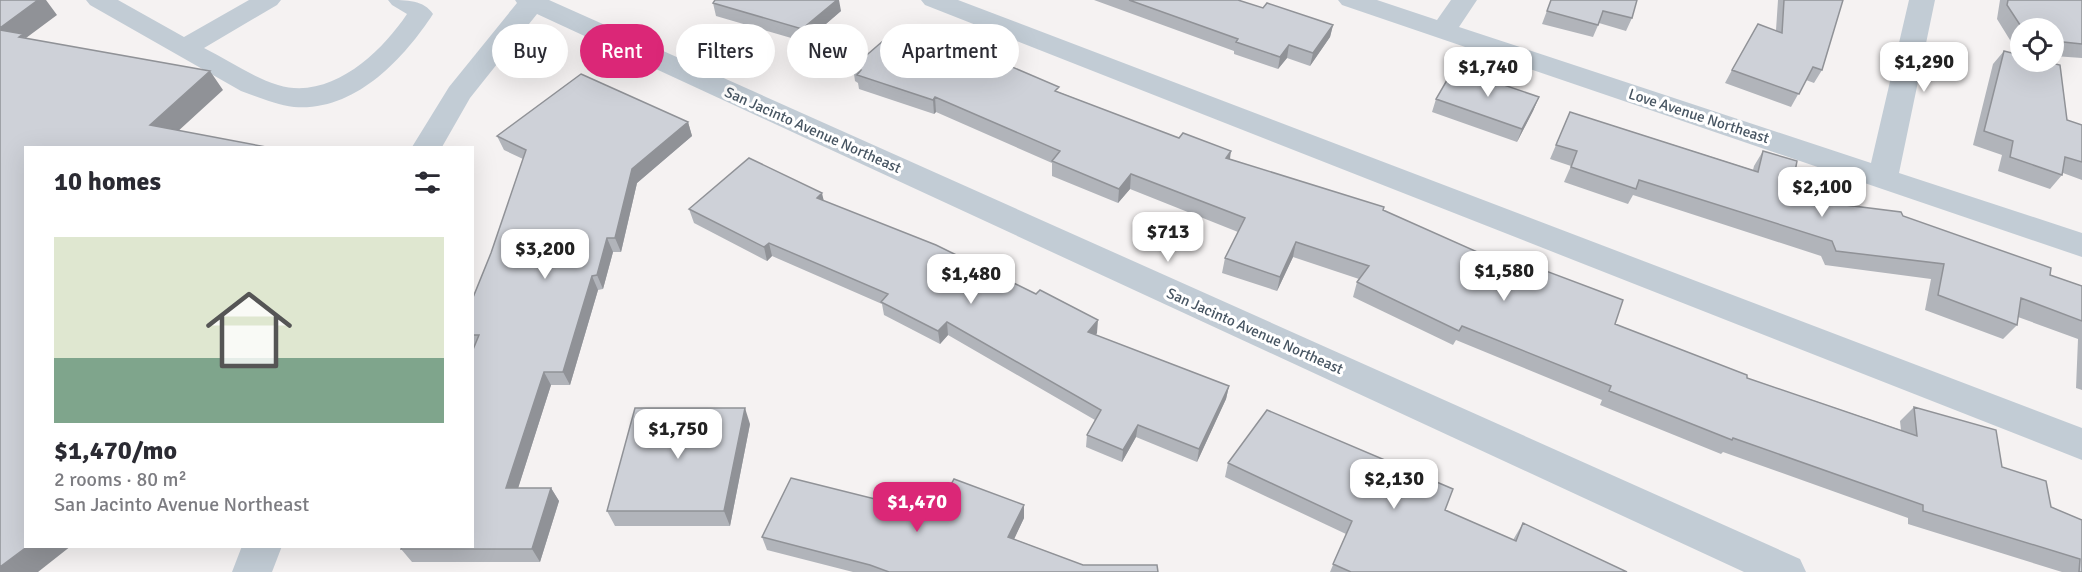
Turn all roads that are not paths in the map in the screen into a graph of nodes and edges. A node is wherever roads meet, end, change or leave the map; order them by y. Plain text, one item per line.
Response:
1 (99, 0) edge
2 (268, 0) edge
3 (401, 0) edge
4 (934, 0) edge
5 (1351, 0) edge
6 (1464, 0) edge
7 (1922, 0) edge
8 (531, 1) edge
9 (1443, 31) junction
10 (184, 48) junction
11 (428, 146) edge
12 (1882, 177) junction
13 (2082, 245) edge
14 (2082, 444) edge
15 (261, 548) edge
16 (252, 572) edge
17 (1786, 572) edge

1 - 10 street
2 - 10 street
3 - 10 street
4 - 14 street
5 - 9 street, Love Avenue Northeast
6 - 9 street
7 - 12 street
8 - 11 street
8 - 17 street, San Jacinto Avenue Northeast
9 - 12 street, Love Avenue Northeast
12 - 13 street, Love Avenue Northeast
15 - 16 street

